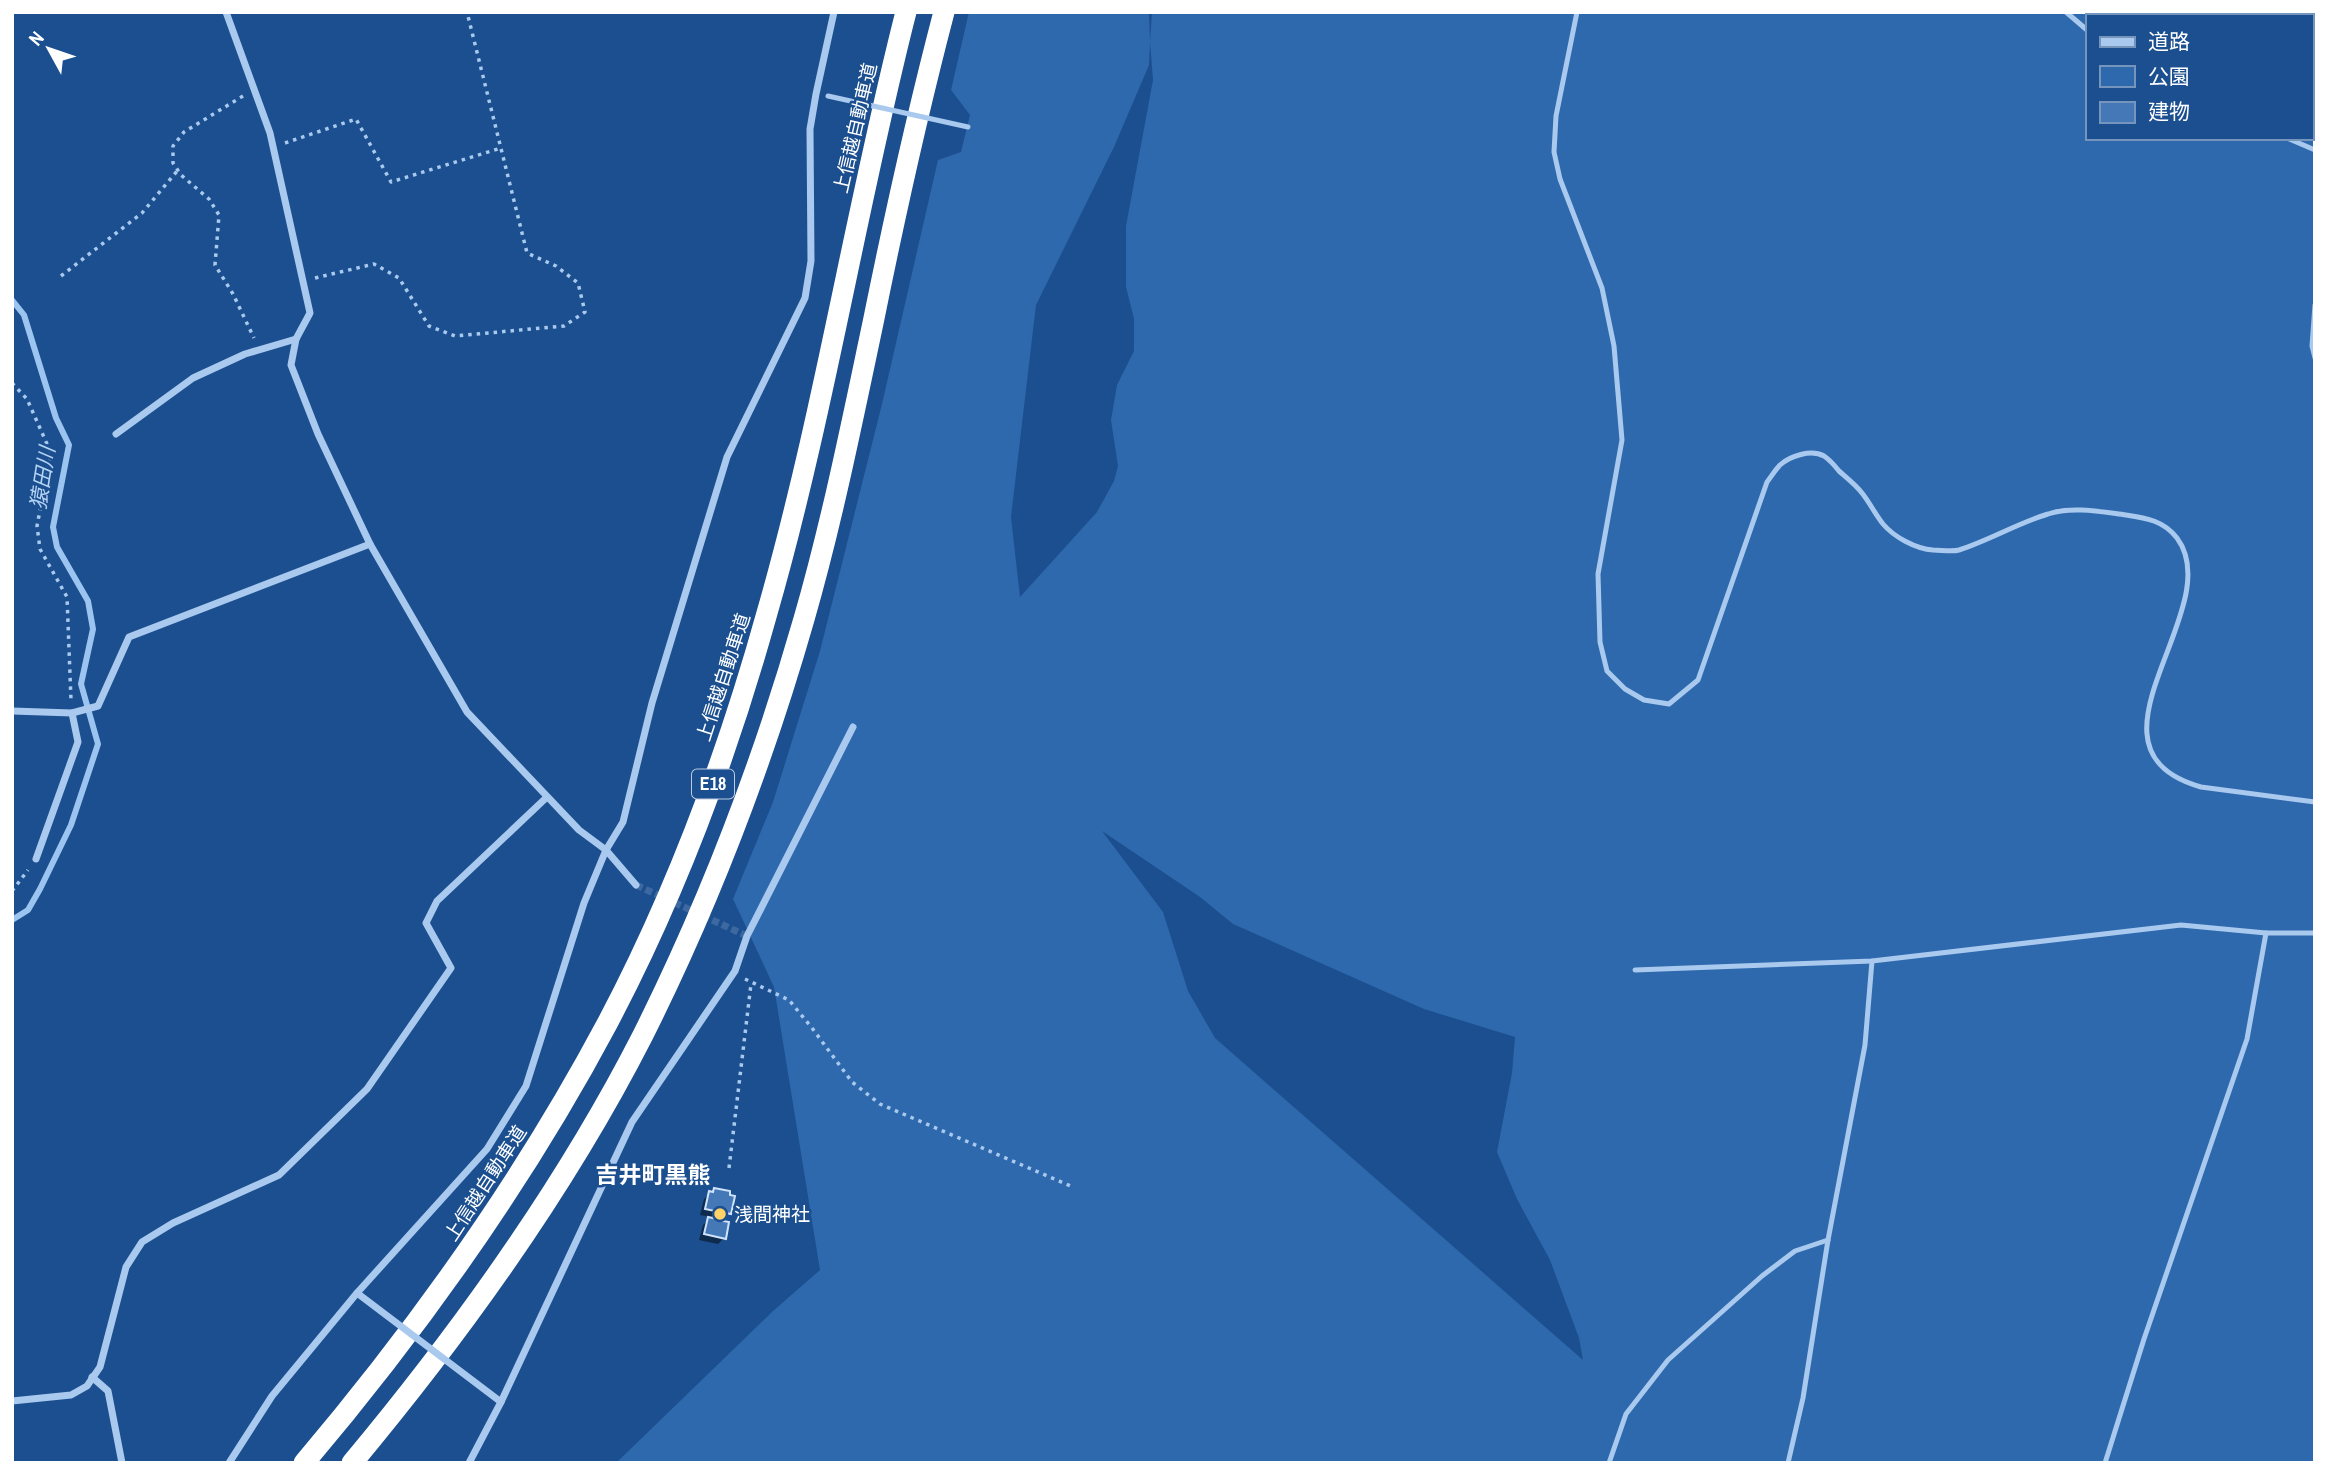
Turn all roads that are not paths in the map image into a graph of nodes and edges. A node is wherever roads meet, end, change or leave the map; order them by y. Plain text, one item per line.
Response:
1 (226, 12) edge
2 (834, 12) edge
3 (906, 12) edge
4 (944, 12) edge
5 (1577, 12) edge
6 (2066, 12) edge
7 (2086, 29) edge
8 (816, 94) junction
9 (968, 127) dead end
10 (2292, 140) edge
11 (2315, 150) edge
12 (2315, 305) edge
13 (296, 339) junction
14 (2315, 358) edge
15 (116, 434) dead end
16 (370, 544) junction
17 (12, 711) edge
18 (72, 713) junction
19 (853, 727) dead end
20 (547, 796) junction
21 (2315, 802) edge
22 (606, 850) junction
23 (36, 859) road end
24 (636, 885) tunnel mouth
25 (2266, 933) junction
26 (2315, 933) edge
27 (1872, 961) junction
28 (1635, 970) dead end
29 (1828, 1240) junction
30 (357, 1293) junction
31 (92, 1377) junction
32 (12, 1401) edge
33 (501, 1402) junction
34 (122, 1463) edge
35 (229, 1463) edge
36 (304, 1463) edge
37 (352, 1463) edge
38 (469, 1463) edge
39 (1609, 1463) edge
40 (1788, 1463) edge
41 (2105, 1463) edge

1 - 13 street
2 - 8 street
3 - 36 highway, 上信越自動車道 / E18
4 - 37 highway, E18
5 - 21 lane
6 - 7 lane
8 - 9 lane, bridge
8 - 22 street
10 - 11 lane
12 - 14 lane
13 - 15 street
13 - 16 street
16 - 18 street
16 - 20 street
17 - 18 street
18 - 23 street
19 - 33 street
20 - 22 street
20 - 31 street
22 - 24 street
22 - 30 street
25 - 26 lane
25 - 27 lane
25 - 41 lane
27 - 28 lane
27 - 29 lane
29 - 39 lane
29 - 40 lane
30 - 33 street, bridge
30 - 35 street
31 - 32 street
31 - 34 street
33 - 38 street

